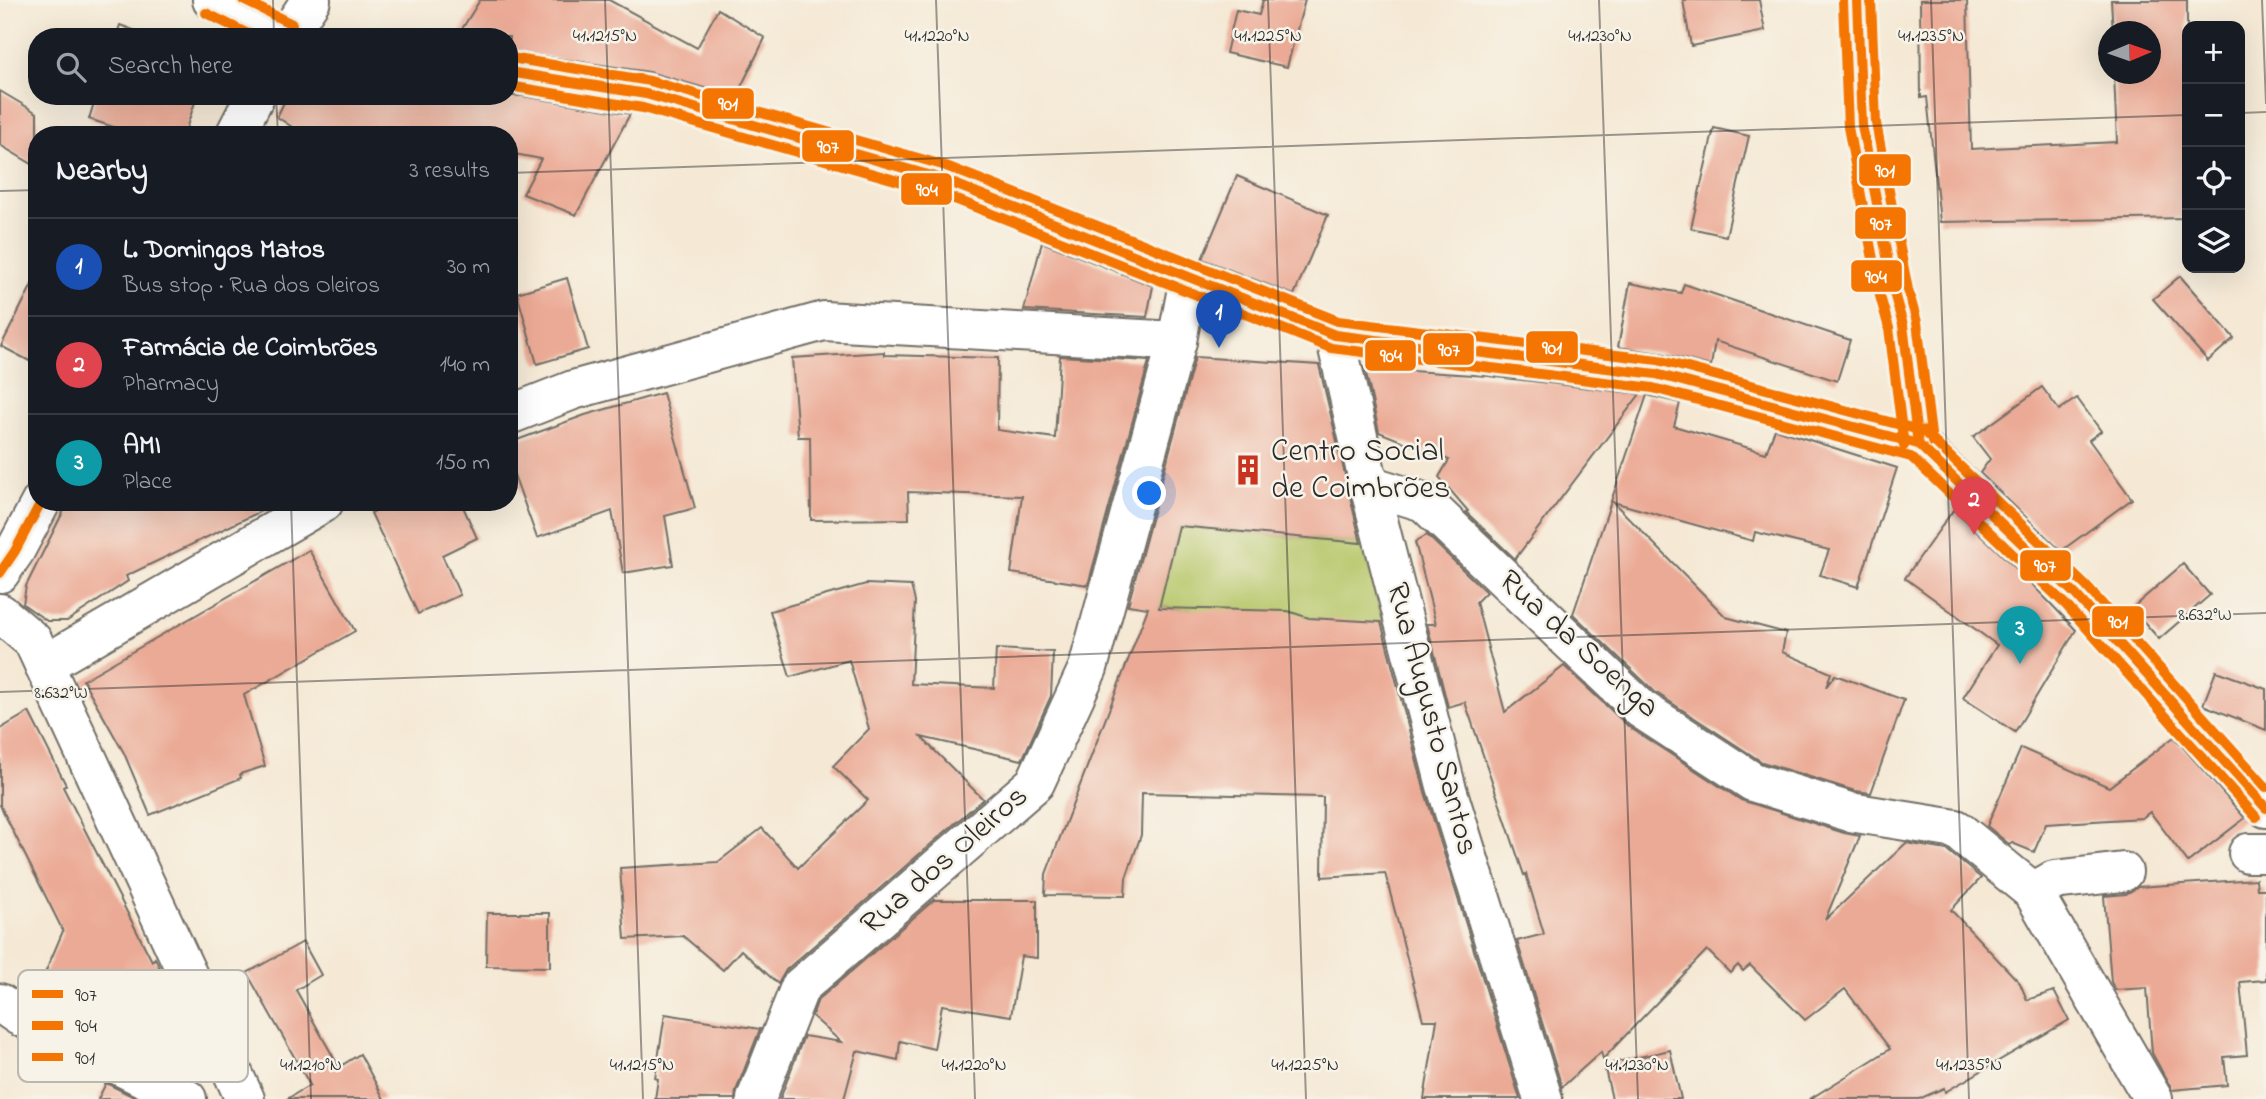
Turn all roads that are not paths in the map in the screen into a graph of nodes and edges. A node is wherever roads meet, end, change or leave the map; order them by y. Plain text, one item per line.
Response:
1 (212, 0) edge
2 (311, 0) edge
3 (1857, 0) edge
4 (268, 28) edge
5 (292, 28) edge
6 (518, 73) edge
7 (250, 105) edge
8 (240, 126) edge
9 (1189, 278) junction
10 (1335, 335) junction
11 (1177, 341) junction
12 (518, 411) edge
13 (1919, 444) junction
14 (1370, 485) junction
15 (36, 511) edge
16 (309, 511) edge
17 (0, 573) edge
18 (0, 613) edge
19 (44, 665) junction
20 (2266, 808) edge
21 (2123, 872) dead end
22 (2033, 892) junction
23 (185, 970) edge
24 (151, 1082) edge
25 (237, 1082) edge
26 (187, 1099) edge
27 (245, 1099) edge
28 (756, 1099) edge
29 (1543, 1099) edge
30 (2153, 1099) edge

1 - 4 street
2 - 5 street
3 - 13 street
6 - 9 street
7 - 8 street
9 - 10 street
9 - 11 street, Rua dos Oleiros
10 - 13 street
10 - 14 street, Rua Augusto Santos
11 - 12 street
11 - 28 street, Rua dos Oleiros
13 - 20 street
14 - 22 street, Rua da Soenga
14 - 29 street, Rua Augusto Santos
15 - 17 street
16 - 19 street
18 - 19 street
19 - 23 street
21 - 22 street
22 - 30 street, Rua da Soenga
24 - 26 street
25 - 27 street

